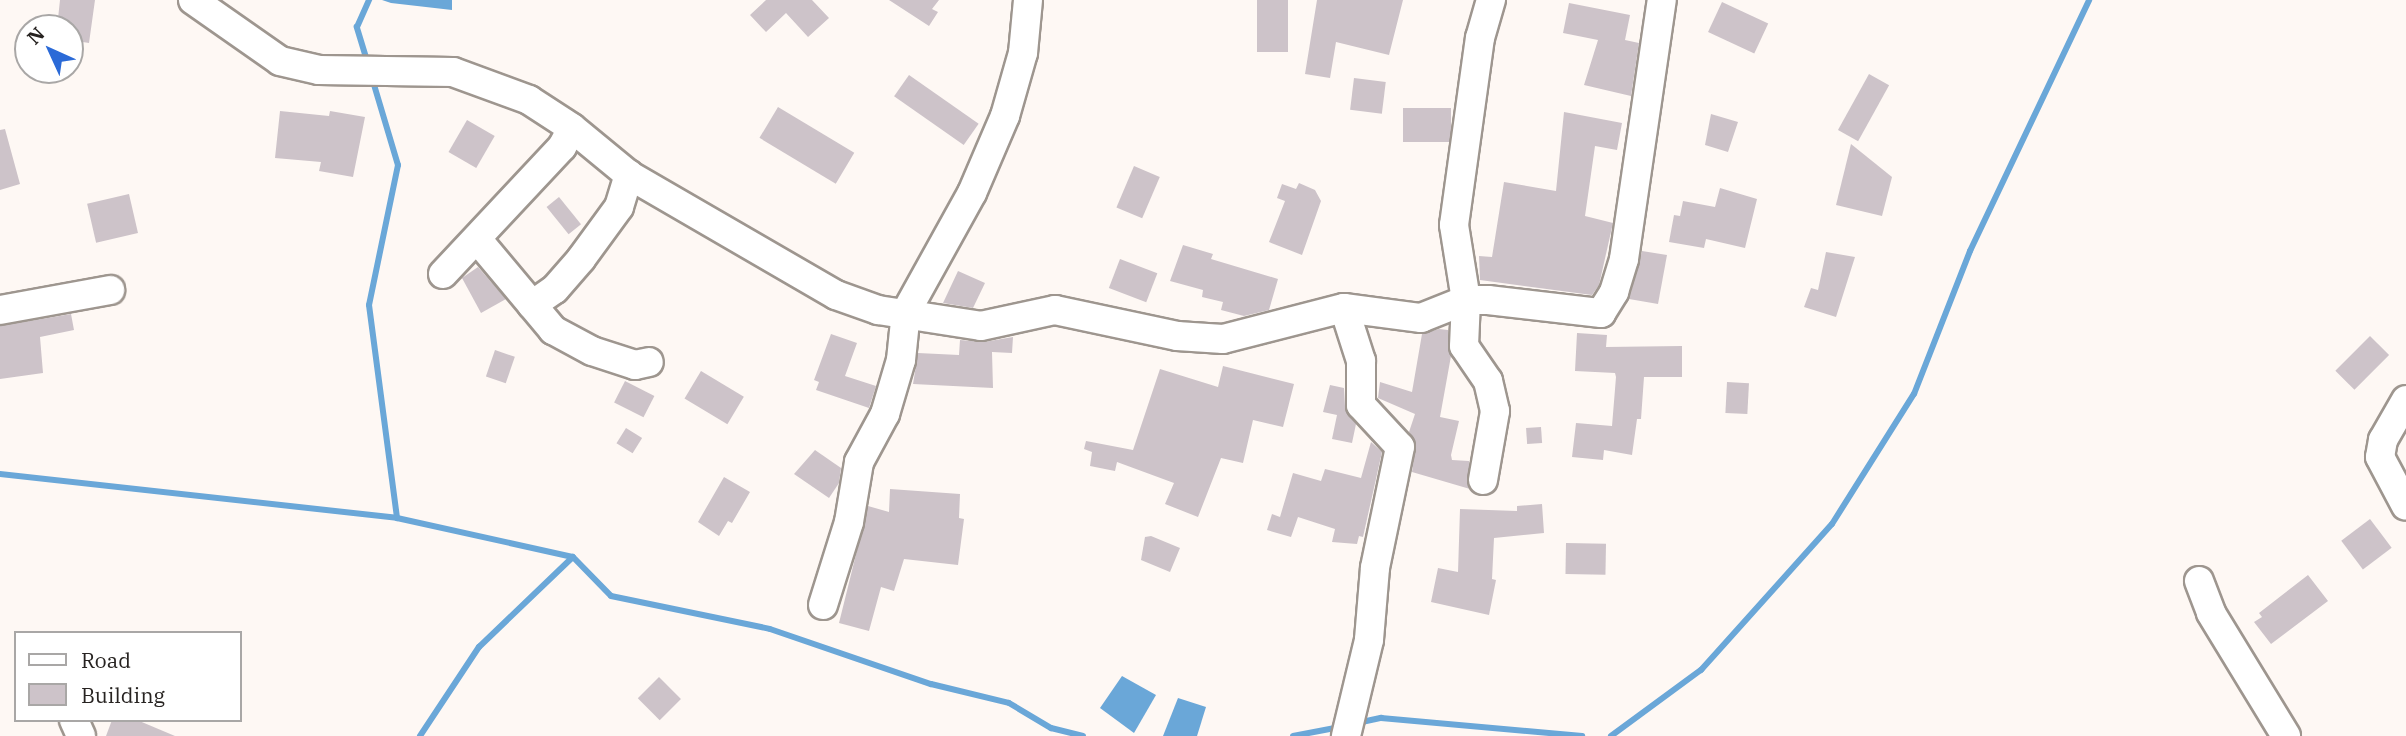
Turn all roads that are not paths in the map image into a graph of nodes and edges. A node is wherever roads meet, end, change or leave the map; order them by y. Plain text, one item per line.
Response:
1 (193, 0) edge
2 (1028, 0) edge
3 (1491, 0) edge
4 (1662, 0) edge
5 (572, 128) junction
6 (629, 175) junction
7 (477, 239) junction
8 (443, 274) dead end
9 (110, 290) dead end
10 (1466, 300) junction
11 (532, 305) junction
12 (1345, 308) junction
13 (0, 310) edge
14 (906, 312) junction
15 (649, 362) dead end
16 (2406, 400) edge
17 (1483, 480) dead end
18 (2406, 506) edge
19 (2199, 581) dead end
20 (823, 605) dead end
21 (1349, 728) edge
22 (2286, 736) edge

1 - 5 street
2 - 14 street
3 - 10 street
4 - 10 street
5 - 6 street
5 - 7 street
6 - 11 street
6 - 14 street
7 - 8 street
7 - 11 street
9 - 13 street
10 - 12 street
10 - 17 street
11 - 15 street
12 - 14 street
12 - 21 street
14 - 20 street
16 - 18 street
19 - 22 street

